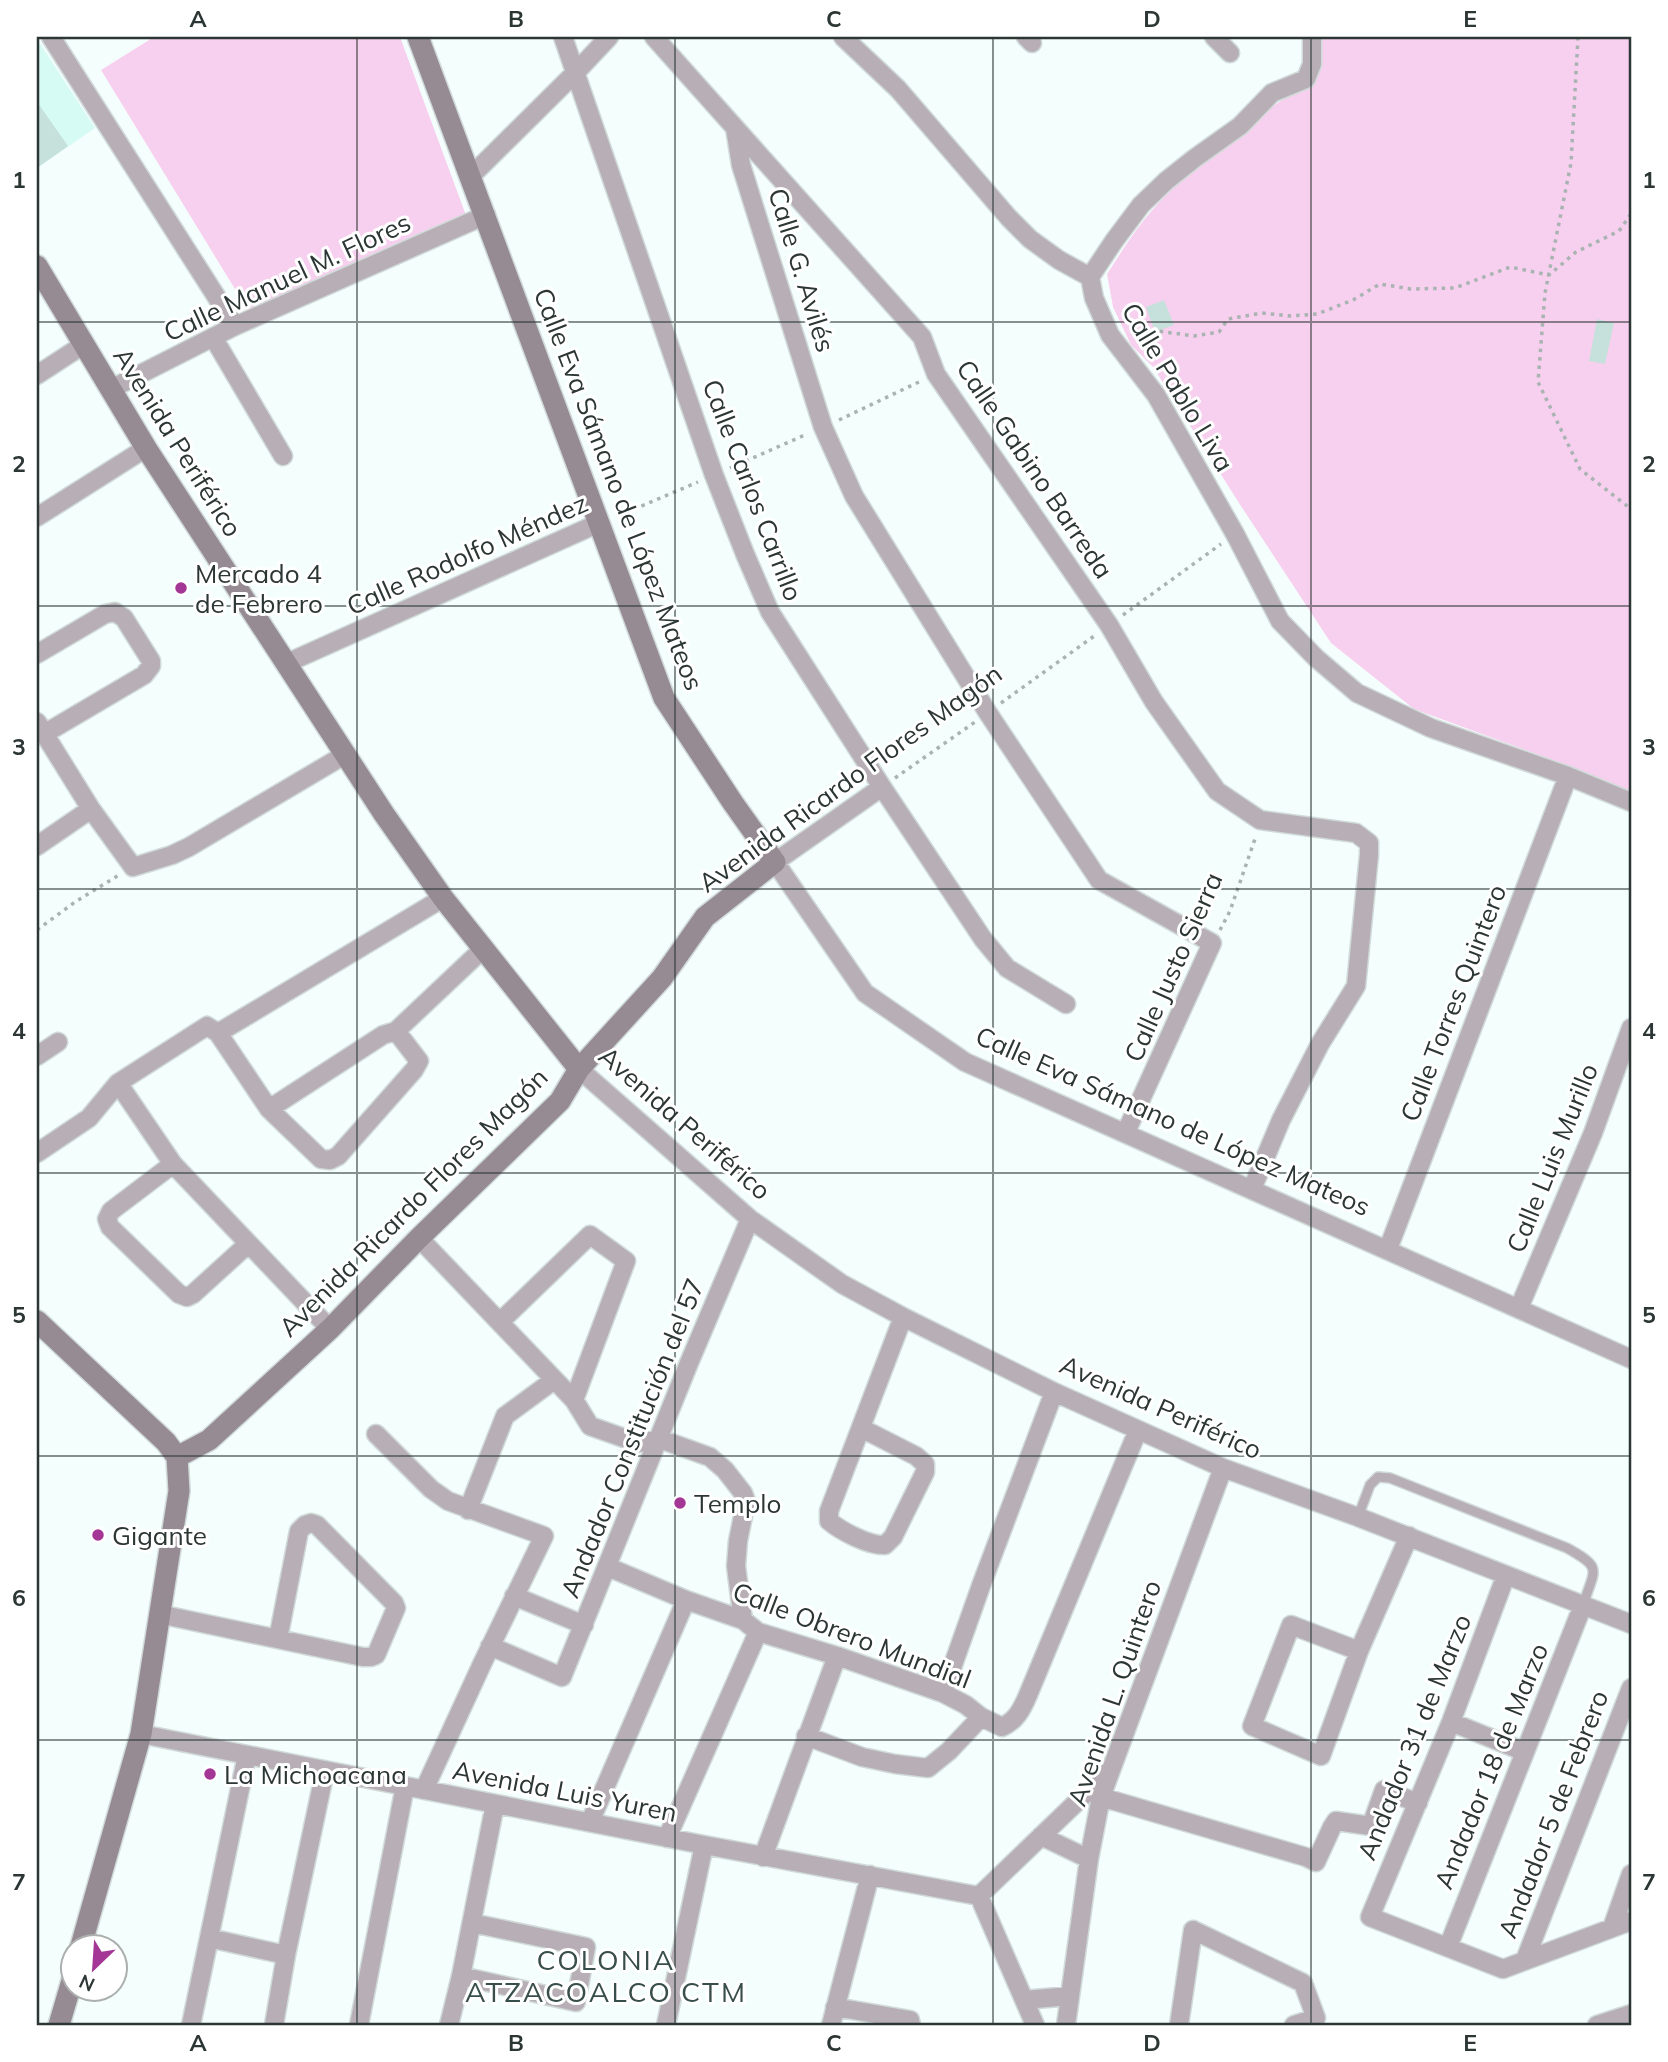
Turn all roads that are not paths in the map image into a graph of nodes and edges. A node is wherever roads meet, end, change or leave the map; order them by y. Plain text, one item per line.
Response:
1 (51, 37) edge
2 (418, 37) edge
3 (563, 37) edge
4 (609, 37) edge
5 (654, 37) edge
6 (843, 37) edge
7 (1214, 37) edge
8 (1312, 37) edge
9 (1230, 53) dead end
10 (576, 72) junction
11 (735, 128) junction
12 (471, 176) junction
13 (486, 215) junction
14 (1090, 277) junction
15 (40, 280) edge
16 (235, 326) junction
17 (213, 337) junction
18 (83, 345) junction
19 (37, 375) edge
20 (111, 389) junction
21 (146, 447) junction
22 (283, 456) dead end
23 (37, 517) edge
24 (600, 523) junction
25 (37, 654) edge
26 (287, 663) junction
27 (41, 728) edge
28 (346, 754) junction
29 (1568, 776) junction
30 (882, 787) junction
31 (1631, 802) edge
32 (91, 809) junction
33 (37, 846) edge
34 (775, 862) junction
35 (443, 898) junction
36 (1212, 943) joint
37 (484, 948) junction
38 (1066, 1004) dead end
39 (1631, 1028) edge
40 (396, 1031) junction
41 (218, 1033) junction
42 (58, 1042) dead end
43 (37, 1056) edge
44 (579, 1069) junction
45 (118, 1083) junction
46 (269, 1109) junction
47 (1126, 1132) junction
48 (37, 1153) edge
49 (173, 1164) junction
50 (1252, 1189) junction
51 (750, 1219) junction
52 (419, 1238) junction
53 (248, 1244) junction
54 (1388, 1249) junction
55 (1519, 1307) junction
56 (904, 1317) junction
57 (37, 1321) edge
58 (501, 1321) junction
59 (330, 1329) junction
60 (37, 1345) edge
61 (67, 1349) junction
62 (1631, 1359) edge
63 (554, 1380) junction
64 (1054, 1392) junction
65 (574, 1400) junction
66 (861, 1428) junction
67 (1138, 1430) junction
68 (376, 1434) dead end
69 (660, 1439) junction
70 (177, 1457) junction
71 (1223, 1468) junction
72 (468, 1510) junction
73 (1358, 1517) junction
74 (1409, 1536) junction
75 (608, 1567) junction
76 (1506, 1575) junction
77 (514, 1597) junction
78 (686, 1600) junction
79 (1583, 1605) junction
80 (159, 1614) junction
81 (743, 1620) junction
82 (1631, 1624) edge
83 (584, 1625) junction
84 (758, 1632) junction
85 (278, 1639) junction
86 (490, 1646) junction
87 (1359, 1651) junction
88 (837, 1656) junction
89 (1631, 1688) edge
90 (943, 1693) junction
91 (981, 1717) junction
92 (1625, 1720) edge
93 (1451, 1721) junction
94 (141, 1734) junction
95 (806, 1735) junction
96 (1525, 1752) junction
97 (247, 1755) junction
98 (1110, 1769) junction
99 (325, 1771) junction
100 (405, 1786) junction
101 (424, 1790) junction
102 (1101, 1797) junction
103 (1418, 1803) junction
104 (495, 1804) junction
105 (590, 1822) junction
106 (1041, 1836) junction
107 (667, 1838) junction
108 (704, 1845) junction
109 (763, 1857) junction
110 (1089, 1859) junction
111 (1631, 1874) edge
112 (870, 1875) junction
113 (979, 1896) junction
114 (1631, 1921) edge
115 (472, 1923) junction
116 (1612, 1928) junction
117 (85, 1932) edge
118 (209, 1938) junction
119 (1448, 1947) junction
120 (286, 1955) junction
121 (1525, 1960) junction
122 (461, 1976) junction
123 (1070, 1996) junction
124 (1024, 2000) junction
125 (65, 2002) edge
126 (835, 2007) junction
127 (1631, 2014) edge
128 (59, 2023) edge
129 (191, 2025) edge
130 (274, 2025) edge
131 (359, 2025) edge
132 (449, 2025) edge
133 (666, 2025) edge
134 (831, 2025) edge
135 (911, 2025) edge
136 (1035, 2025) edge
137 (1066, 2025) edge
138 (1179, 2025) edge
139 (1294, 2025) edge
140 (1597, 2025) edge

1 - 16 street
2 - 12 street, Calle Eva Sámano de López Mateos
3 - 10 street, Calle Carlos Carrillo
4 - 10 street
5 - 11 street, Calle Gabino Barreda
6 - 14 street
7 - 9 street
8 - 14 street
10 - 12 street
10 - 30 street, Calle Carlos Carrillo
11 - 36 street, Calle G. Avilés
11 - 50 street, Calle Gabino Barreda
12 - 13 street, Calle Eva Sámano de López Mateos
13 - 16 street, Calle Manuel M. Flores
13 - 24 street, Calle Eva Sámano de López Mateos
14 - 29 street, Calle Pablo Liva
15 - 18 street, Avenida Periférico
16 - 17 street, Calle Manuel M. Flores
17 - 20 street, Calle Manuel M. Flores
17 - 22 street
18 - 19 street
18 - 20 street, Avenida Periférico
20 - 21 street, Avenida Periférico
21 - 23 street
21 - 26 street, Avenida Periférico
24 - 26 street, Calle Rodolfo Méndez
24 - 34 street, Calle Eva Sámano de López Mateos
25 - 27 street
26 - 28 street, Avenida Periférico
27 - 32 street
28 - 32 street
28 - 35 street, Avenida Periférico
29 - 31 street, Calle Pablo Liva
29 - 54 street, Calle Torres Quintero
30 - 34 street, Avenida Ricardo Flores Magón
30 - 38 street, Calle Carlos Carrillo
32 - 33 street
34 - 44 street, Avenida Ricardo Flores Magón
34 - 47 street, Calle Eva Sámano de López Mateos
35 - 37 street, Avenida Periférico
35 - 41 street
36 - 47 street, Calle Justo Sierra
37 - 40 street
37 - 44 street, Avenida Periférico
39 - 55 street, Calle Luis Murillo
40 - 46 street
40 - 46 street
41 - 45 street
41 - 46 street
42 - 43 street
44 - 51 street, Avenida Periférico
44 - 52 street, Avenida Ricardo Flores Magón
45 - 48 street
45 - 49 street
47 - 50 street, Calle Eva Sámano de López Mateos
49 - 53 street
49 - 53 street
50 - 54 street, Calle Eva Sámano de López Mateos
51 - 56 street, Avenida Periférico
51 - 69 street, Andador Constitución del 57
52 - 58 street
52 - 59 street, Avenida Ricardo Flores Magón
53 - 59 street
54 - 55 street, Calle Eva Sámano de López Mateos
55 - 62 street, Calle Eva Sámano de López Mateos
56 - 64 street, Avenida Periférico
56 - 66 street
57 - 61 street
58 - 63 street
58 - 65 street
59 - 70 street, Avenida Ricardo Flores Magón
60 - 61 street
61 - 70 street
63 - 65 street
63 - 72 street
64 - 67 street, Avenida Periférico
64 - 90 street
65 - 69 street
66 - 66 street
67 - 71 street, Avenida Periférico
67 - 91 street, Calle Obrero Mundial
68 - 72 street
69 - 75 street, Andador Constitución del 57
69 - 81 street
70 - 80 street
71 - 73 street, Avenida Periférico
71 - 98 street, Avenida L. Quintero
72 - 77 street
73 - 74 street, Avenida Periférico
73 - 79 lane
74 - 76 street, Avenida Periférico
74 - 87 street
75 - 78 street, Calle Obrero Mundial
75 - 83 street, Andador Constitución del 57
76 - 79 street, Avenida Periférico
76 - 93 street, Andador 31 de Marzo
77 - 83 street
77 - 86 street
78 - 81 street, Calle Obrero Mundial
78 - 105 street
79 - 82 street, Avenida Periférico
79 - 96 street, Andador 18 de Marzo
80 - 85 street
80 - 94 street
81 - 84 street, Calle Obrero Mundial
83 - 86 street, Andador Constitución del 57
84 - 88 street, Calle Obrero Mundial
84 - 107 street
85 - 85 street
86 - 101 street
87 - 87 street
88 - 90 street, Calle Obrero Mundial
88 - 95 street
89 - 92 street, Andador 5 de Febrero
90 - 91 street, Calle Obrero Mundial
91 - 95 street
92 - 121 street, Andador 5 de Febrero
93 - 96 street
93 - 103 street, Andador 31 de Marzo
94 - 97 street, Avenida Luis Yuren
94 - 117 street
95 - 109 street
96 - 119 street, Andador 18 de Marzo
97 - 99 street, Avenida Luis Yuren
97 - 118 street
98 - 102 street, Avenida L. Quintero
98 - 106 street
99 - 100 street, Avenida Luis Yuren
99 - 120 street
100 - 101 street, Avenida Luis Yuren
100 - 131 street
101 - 104 street, Avenida Luis Yuren
102 - 103 street
102 - 110 street, Avenida L. Quintero
103 - 119 street, Andador 31 de Marzo
104 - 105 street, Avenida Luis Yuren
104 - 115 street
105 - 107 street, Avenida Luis Yuren
106 - 110 street
106 - 113 street
107 - 108 street, Avenida Luis Yuren
108 - 109 street, Avenida Luis Yuren
108 - 133 street
109 - 112 street, Avenida Luis Yuren
110 - 123 street, Avenida L. Quintero
111 - 116 street
112 - 113 street, Avenida Luis Yuren
112 - 126 street
113 - 124 street
114 - 116 street
115 - 122 street
115 - 122 street
116 - 121 street
118 - 120 street
118 - 129 street
119 - 121 street
120 - 130 street
122 - 132 street
123 - 124 street
123 - 137 street, Avenida L. Quintero
124 - 136 street
125 - 128 street
126 - 134 street
126 - 135 street
127 - 140 street
138 - 139 street

